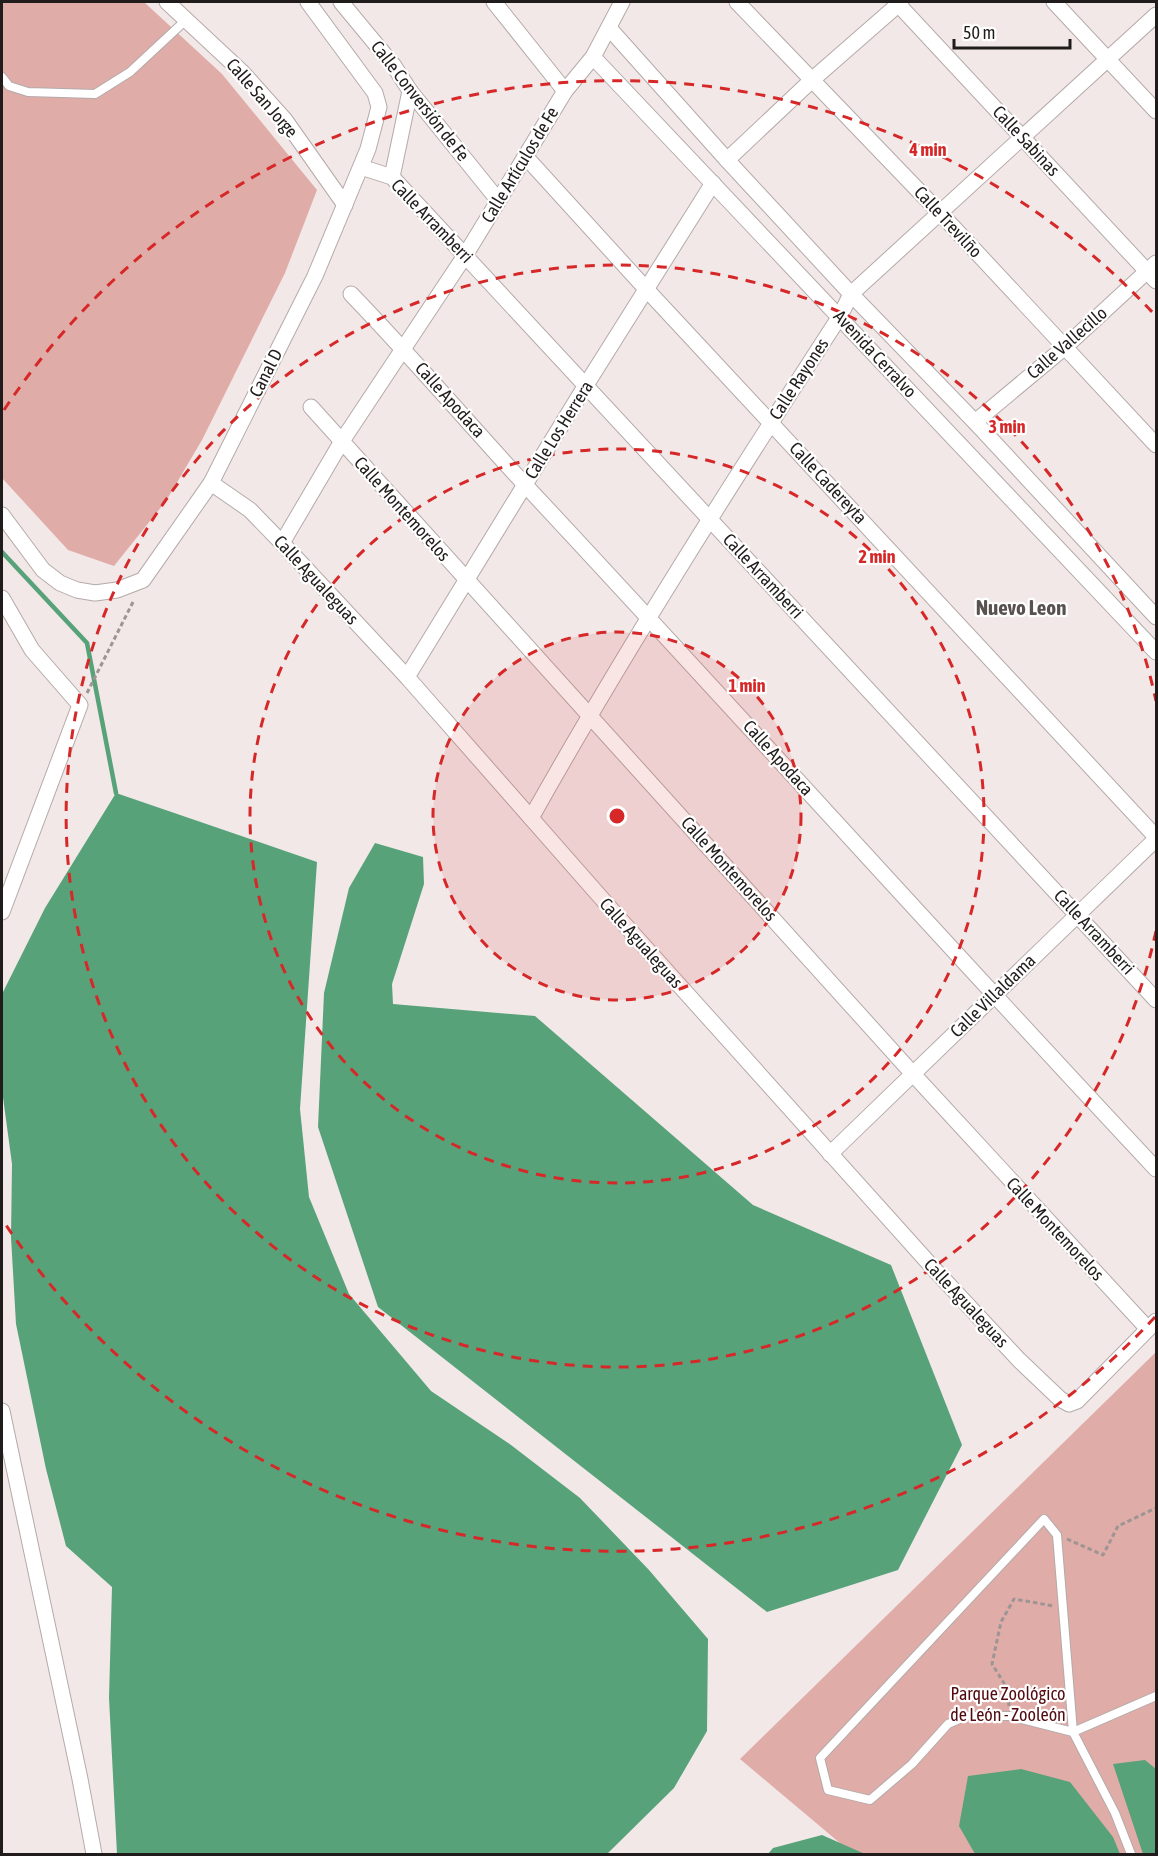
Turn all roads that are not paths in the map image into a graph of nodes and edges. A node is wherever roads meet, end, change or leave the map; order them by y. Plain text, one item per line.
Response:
1 (167, 2) edge
2 (308, 2) edge
3 (341, 2) edge
4 (494, 2) edge
5 (622, 2) edge
6 (737, 2) edge
7 (898, 2) edge
8 (1054, 2) edge
9 (1156, 15) edge
10 (186, 20) junction
11 (609, 28) junction
12 (593, 57) junction
13 (1109, 58) junction
14 (2, 76) edge
15 (813, 80) junction
16 (410, 91) junction
17 (565, 91) junction
18 (1156, 111) edge
19 (1023, 136) junction
20 (525, 156) junction
21 (727, 160) junction
22 (361, 167) junction
23 (392, 177) junction
24 (713, 183) junction
25 (498, 200) junction
26 (345, 205) junction
27 (940, 213) junction
28 (466, 254) junction
29 (1153, 272) edge
30 (647, 290) junction
31 (351, 294) dead end
32 (851, 294) junction
33 (840, 316) junction
34 (1065, 347) junction
35 (404, 348) junction
36 (586, 385) junction
37 (311, 407) dead end
38 (771, 422) junction
39 (975, 422) junction
40 (342, 441) junction
41 (1156, 445) edge
42 (211, 483) junction
43 (525, 484) junction
44 (2, 515) edge
45 (709, 518) junction
46 (282, 543) junction
47 (466, 580) junction
48 (2, 598) edge
49 (650, 617) junction
50 (1156, 617) edge
51 (1156, 652) edge
52 (407, 677) junction
53 (590, 714) junction
54 (531, 818) junction
55 (1156, 838) edge
56 (2, 912) edge
57 (1078, 915) junction
58 (993, 996) junction
59 (1156, 999) edge
60 (912, 1074) junction
61 (830, 1154) junction
62 (1156, 1169) edge
63 (1152, 1325) edge
64 (2, 1411) edge
65 (1156, 1696) edge
66 (1072, 1732) junction
67 (94, 1854) edge
68 (1131, 1854) edge

1 - 10 street, Calle San Jorge
2 - 22 street, Canal D
3 - 16 street, Calle Conversión de Fe
4 - 17 street
5 - 11 street, Calle Artículos de Fe
6 - 15 street, Calle Trevilño
7 - 15 street
7 - 19 street, Calle Sabinas
8 - 13 street
9 - 13 street, Calle Rayones
10 - 14 lane
10 - 26 street, Calle San Jorge
11 - 12 street, Calle Artículos de Fe
11 - 21 street, Avenida Cerralvo
12 - 17 street, Calle Artículos de Fe
12 - 24 street, Avenida Cerralvo
13 - 18 street
13 - 19 street, Calle Rayones
15 - 21 street
15 - 27 street, Calle Trevilño
16 - 23 street
16 - 25 street, Calle Conversión de Fe
17 - 20 street, Calle Artículos de Fe
19 - 27 street, Calle Rayones
19 - 29 street, Calle Sabinas
20 - 25 street, Calle Artículos de Fe
20 - 30 street, Calle Cadereyta
21 - 32 street, Avenida Cerralvo
22 - 23 street, Calle Arramberri
22 - 26 street, Canal D
23 - 28 street, Calle Arramberri
24 - 30 street, Calle Los Herrera
24 - 33 street, Avenida Cerralvo
25 - 28 street, Calle Artículos de Fe
26 - 42 street, Canal D
27 - 32 street, Calle Rayones
27 - 34 street, Calle Trevilño
28 - 35 street, Calle Artículos de Fe
28 - 36 street, Calle Arramberri
29 - 34 street, Calle Vallecillo
30 - 36 street, Calle Los Herrera
30 - 38 street, Calle Cadereyta
31 - 35 street, Calle Apodaca
32 - 33 street, Calle Rayones
32 - 39 street, Avenida Cerralvo
33 - 38 street, Calle Rayones
33 - 51 street, Avenida Cerralvo
34 - 39 street, Calle Vallecillo
34 - 41 street, Calle Trevilño
35 - 40 street, Calle Artículos de Fe
35 - 43 street, Calle Apodaca
36 - 43 street, Calle Los Herrera
36 - 45 street, Calle Arramberri
37 - 40 street, Calle Montemorelos
38 - 45 street, Calle Rayones
38 - 55 street, Calle Cadereyta
39 - 50 street, Avenida Cerralvo
40 - 46 street, Calle Artículos de Fe
40 - 47 street, Calle Montemorelos
42 - 44 street, Canal D
42 - 46 street, Calle Agualeguas
43 - 47 street, Calle Los Herrera
43 - 49 street, Calle Apodaca
45 - 49 street, Calle Rayones
45 - 57 street, Calle Arramberri
46 - 52 street, Calle Agualeguas
47 - 52 street, Calle Los Herrera
47 - 53 street, Calle Montemorelos
48 - 56 street
49 - 53 street, Calle Rayones
49 - 58 street, Calle Apodaca
52 - 54 street, Calle Agualeguas
53 - 54 street, Calle Rayones
53 - 60 street, Calle Montemorelos
54 - 61 street, Calle Agualeguas
55 - 57 street, Calle Villaldama
57 - 58 street, Calle Villaldama
57 - 59 street, Calle Arramberri
58 - 60 street, Calle Villaldama
58 - 62 street, Calle Apodaca
60 - 61 street, Calle Villaldama
60 - 63 street, Calle Montemorelos
61 - 63 street, Calle Agualeguas
64 - 67 street
65 - 66 lane
66 - 66 lane
66 - 68 lane

